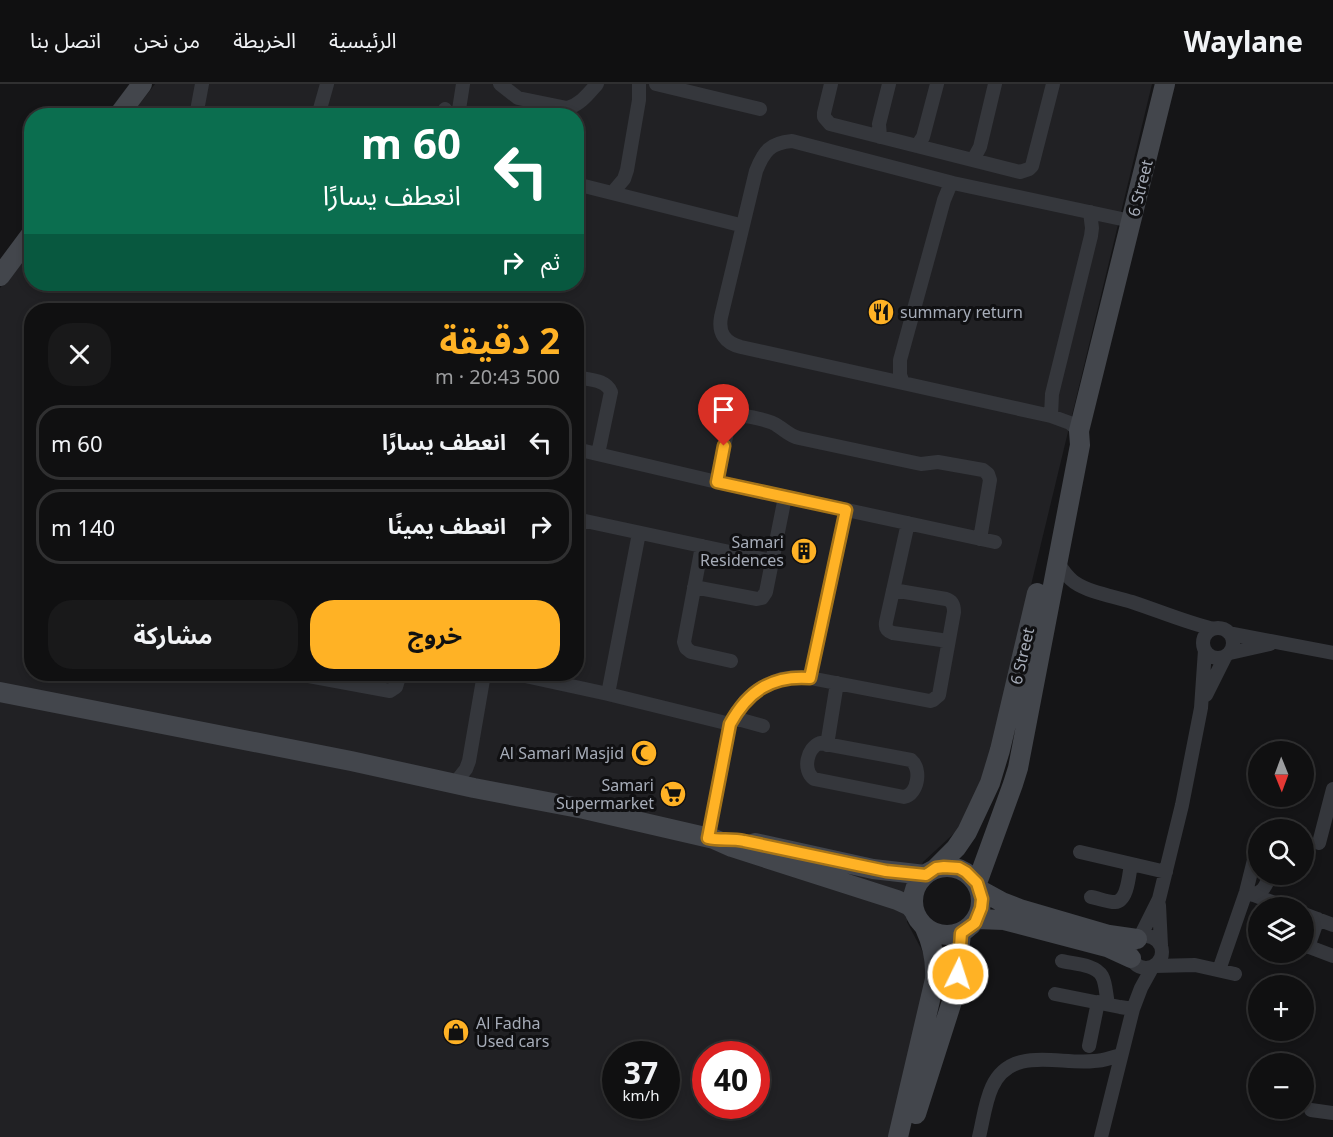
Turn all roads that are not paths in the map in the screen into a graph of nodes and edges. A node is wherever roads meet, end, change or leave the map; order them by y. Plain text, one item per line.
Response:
1 (142, 84) edge
2 (202, 84) edge
3 (327, 84) edge
4 (463, 84) edge
5 (500, 84) edge
6 (597, 84) edge
7 (639, 84) edge
8 (656, 84) edge
9 (831, 84) edge
10 (889, 84) edge
11 (937, 84) edge
12 (995, 84) edge
13 (1053, 84) edge
14 (1165, 84) edge
15 (124, 108) edge
16 (198, 108) edge
17 (320, 108) edge
18 (452, 108) edge
19 (760, 109) dead end
20 (880, 137) junction
21 (917, 146) junction
22 (973, 160) junction
23 (953, 183) junction
24 (584, 186) edge
25 (613, 192) junction
26 (1090, 212) junction
27 (1131, 221) junction
28 (736, 224) dead end
29 (24, 244) edge
30 (0, 276) edge
31 (584, 379) edge
32 (903, 383) junction
33 (1051, 416) junction
34 (1079, 431) junction
35 (584, 451) edge
36 (598, 454) junction
37 (717, 482) junction
38 (785, 496) junction
39 (846, 510) junction
40 (584, 521) edge
41 (908, 523) junction
42 (639, 533) junction
43 (980, 538) junction
44 (996, 542) dead end
45 (702, 546) junction
46 (1056, 560) junction
47 (772, 561) junction
48 (694, 587) junction
49 (1084, 587) junction
50 (893, 590) junction
51 (1048, 604) junction
52 (1171, 616) junction
53 (1212, 629) junction
54 (1229, 633) junction
55 (948, 641) junction
56 (1284, 642) junction
57 (1204, 649) junction
58 (1333, 653) edge
59 (1227, 655) junction
60 (731, 661) dead end
61 (810, 678) junction
62 (334, 681) edge
63 (398, 681) edge
64 (483, 681) edge
65 (548, 681) edge
66 (837, 683) junction
67 (0, 692) edge
68 (608, 694) junction
69 (1201, 708) junction
70 (732, 721) junction
71 (763, 726) dead end
72 (827, 745) junction
73 (469, 761) junction
74 (455, 783) junction
75 (1333, 786) edge
76 (474, 788) junction
77 (711, 839) junction
78 (1319, 843) dead end
79 (1080, 852) dead end
80 (1131, 864) junction
81 (931, 871) junction
82 (1166, 872) junction
83 (1251, 885) edge
84 (1266, 885) edge
85 (979, 887) junction
86 (1250, 893) junction
87 (1091, 897) dead end
88 (1260, 897) edge
89 (1159, 899) junction
90 (914, 911) junction
91 (1314, 918) edge
92 (977, 919) junction
93 (1318, 919) junction
94 (1333, 925) edge
95 (925, 928) junction
96 (1314, 928) edge
97 (961, 933) junction
98 (1139, 938) junction
99 (1161, 946) junction
100 (1314, 949) edge
101 (1333, 956) edge
102 (1132, 960) junction
103 (1062, 961) dead end
104 (1195, 965) junction
105 (1153, 967) junction
106 (1219, 970) junction
107 (1235, 974) dead end
108 (1055, 994) dead end
109 (1103, 1003) junction
110 (1133, 1009) junction
111 (1089, 1046) dead end
112 (1121, 1055) junction
113 (1314, 1110) edge
114 (1333, 1113) edge
115 (898, 1137) edge
116 (910, 1137) edge
117 (979, 1137) edge
118 (1101, 1137) edge

1 - 15 street
2 - 16 street
3 - 17 street
4 - 18 street
5 - 6 street
7 - 25 street
8 - 19 street
9 - 20 street
10 - 20 street
11 - 21 street
12 - 22 street
13 - 22 street
14 - 27 street, 6 Street
20 - 21 street
21 - 22 street
23 - 26 street
23 - 32 street
23 - 32 street
24 - 25 street
25 - 28 street
26 - 27 street
26 - 33 street
27 - 34 street, 6 Street
29 - 30 street
31 - 36 street
32 - 33 street
33 - 34 street
34 - 46 street, 6 Street
34 - 81 street, 6 Street
35 - 36 street
36 - 37 street
37 - 38 street
37 - 43 street
38 - 39 street
38 - 47 street
39 - 41 street
39 - 61 street
40 - 42 street
41 - 43 street
41 - 50 street
42 - 45 street
42 - 68 street
43 - 44 street
45 - 47 street
45 - 48 street
46 - 49 street
46 - 51 street, 6 Street
47 - 48 street
48 - 60 street
49 - 51 street
49 - 52 street
50 - 55 street
50 - 55 street
51 - 85 street, 6 Street
52 - 53 street
52 - 57 street
53 - 54 street
53 - 57 street
54 - 56 street
54 - 59 street
55 - 66 street
56 - 58 street
56 - 59 street
57 - 59 street
57 - 69 street
59 - 69 street
61 - 66 street
61 - 70 street
62 - 63 street
64 - 73 street
65 - 68 street
66 - 72 street
67 - 74 street
68 - 70 street
69 - 82 street
70 - 71 street
70 - 77 street
72 - 72 street
73 - 74 street
73 - 76 street
74 - 76 street
75 - 78 street
76 - 77 street
77 - 81 street
77 - 90 street
79 - 80 street
80 - 82 street
80 - 87 street
81 - 85 street
81 - 90 street
82 - 89 street
83 - 86 street
84 - 86 street
85 - 92 street
85 - 98 street
86 - 88 street
86 - 106 street
89 - 98 street
89 - 99 street
90 - 95 street
91 - 93 street
92 - 97 street
92 - 102 street
93 - 94 street
93 - 96 street
95 - 97 street
95 - 115 street
97 - 116 street
98 - 99 street
98 - 102 street
99 - 104 street
99 - 105 street
100 - 101 street
102 - 105 street
102 - 110 street
103 - 109 street
104 - 105 street
104 - 106 street
105 - 110 street
106 - 107 street
108 - 109 street
109 - 110 street
109 - 111 street
110 - 112 street
112 - 117 street
112 - 118 street
113 - 114 street

